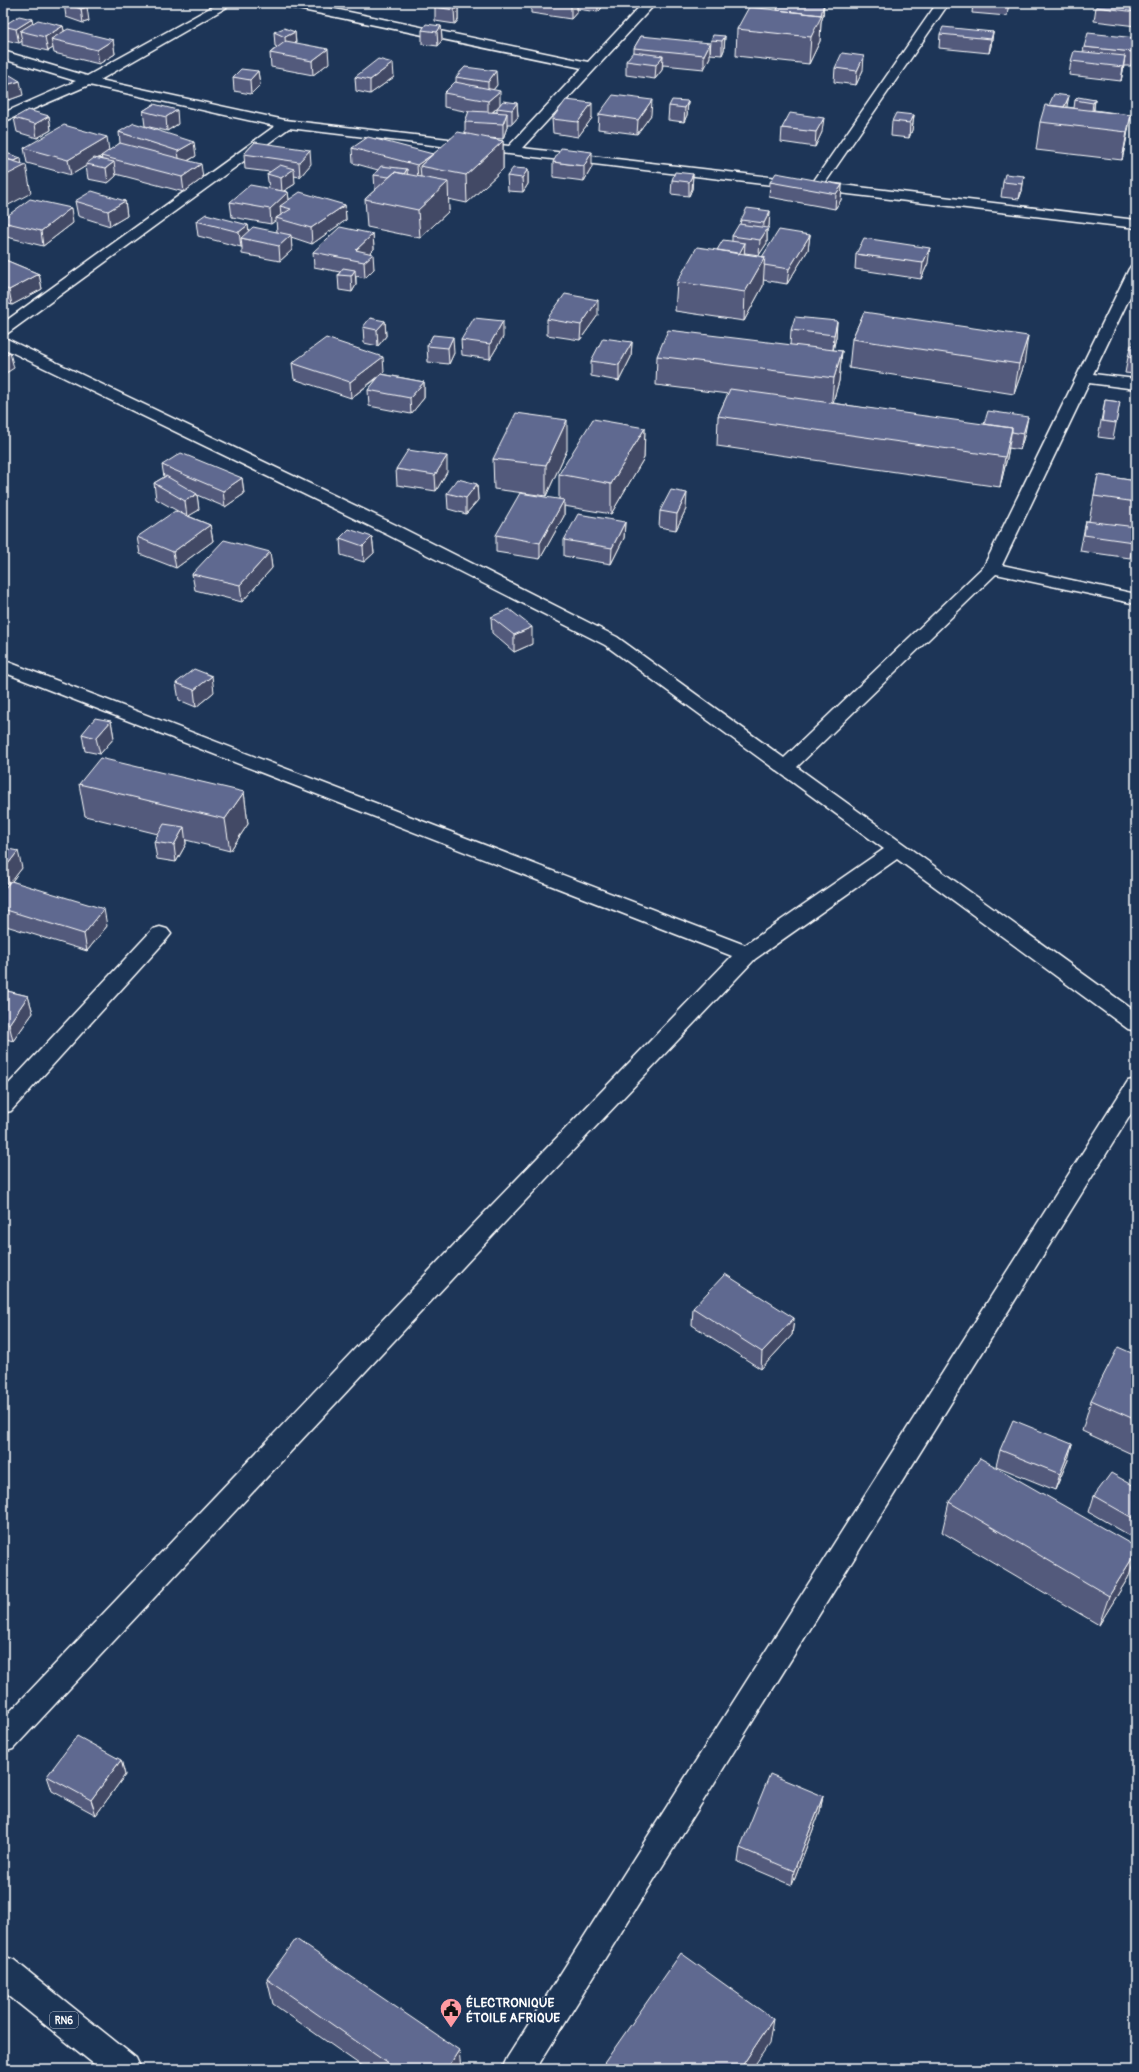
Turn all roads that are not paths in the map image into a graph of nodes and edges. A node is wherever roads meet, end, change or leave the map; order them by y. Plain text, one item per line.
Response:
1 (228, 3) edge
2 (288, 3) edge
3 (650, 3) edge
4 (943, 3) edge
5 (3, 55) edge
6 (591, 66) junction
7 (88, 81) junction
8 (3, 118) edge
9 (286, 124) junction
10 (512, 151) junction
11 (816, 187) junction
12 (1136, 224) edge
13 (1136, 269) edge
14 (3, 330) edge
15 (3, 342) edge
16 (1084, 378) junction
17 (1136, 384) edge
18 (992, 568) junction
19 (1136, 599) edge
20 (3, 666) edge
21 (785, 768) junction
22 (897, 850) junction
23 (160, 934) dead end
24 (747, 954) junction
25 (1136, 1024) edge
26 (1136, 1087) edge
27 (3, 1105) edge
28 (3, 1739) edge
29 (3, 1971) edge
30 (125, 2069) edge
31 (518, 2069) edge

1 - 7 main road
2 - 6 main road
3 - 6 main road
4 - 11 main road
5 - 7 main road
6 - 10 main road
7 - 8 main road
7 - 9 main road
9 - 10 main road
9 - 14 main road
10 - 11 main road
11 - 12 main road
13 - 16 main road
15 - 21 main road
16 - 17 main road
16 - 18 main road
18 - 19 main road
18 - 21 main road
20 - 24 main road
21 - 22 main road
22 - 24 main road
22 - 25 main road
23 - 27 main road
24 - 28 main road
26 - 31 main road
29 - 30 main road, RN6

